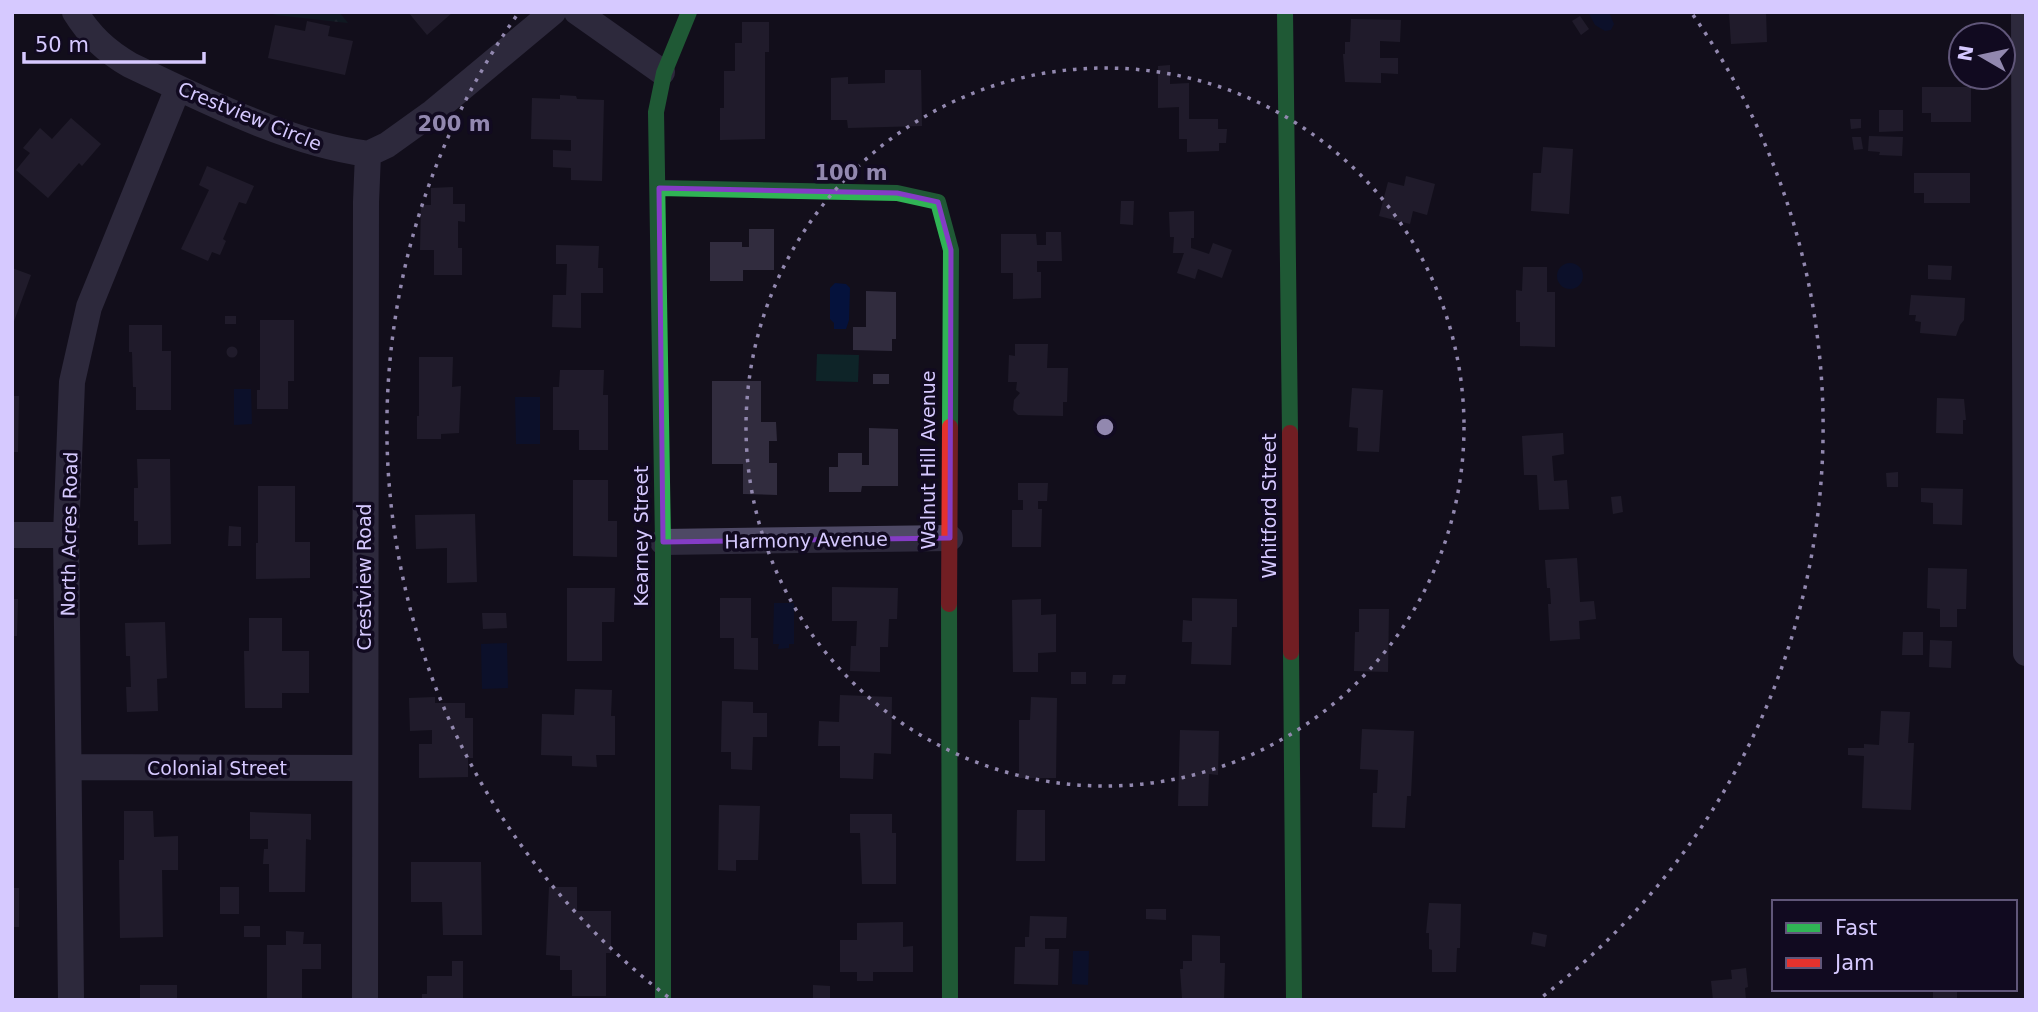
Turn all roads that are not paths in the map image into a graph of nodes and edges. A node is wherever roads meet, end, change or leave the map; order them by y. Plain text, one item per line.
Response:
1 (75, 12) edge
2 (553, 12) edge
3 (577, 12) edge
4 (689, 12) edge
5 (1285, 12) edge
6 (2024, 12) edge
7 (662, 72) junction
8 (178, 88) junction
9 (368, 154) junction
10 (659, 188) junction
11 (12, 534) edge
12 (66, 535) junction
13 (950, 538) junction
14 (663, 542) junction
15 (2026, 653) edge
16 (70, 767) junction
17 (364, 768) junction
18 (71, 1000) edge
19 (365, 1000) edge
20 (663, 1000) edge
21 (950, 1000) edge
22 (1294, 1000) edge

1 - 8 street, Crestview Circle
2 - 9 street
3 - 7 street
4 - 7 street, Kearney Street
5 - 22 street, Whitford Street
6 - 15 street
7 - 10 street, Kearney Street
8 - 9 street, Crestview Circle
8 - 12 street, North Acres Road
9 - 17 street, Crestview Road
10 - 13 street, Walnut Hill Avenue
10 - 14 street, Kearney Street
11 - 12 street
12 - 16 street, North Acres Road
13 - 14 street, Harmony Avenue
13 - 21 street, Walnut Hill Avenue
14 - 20 street, Kearney Street
16 - 17 street, Colonial Street
16 - 18 street, North Acres Road
17 - 19 street, Crestview Road

